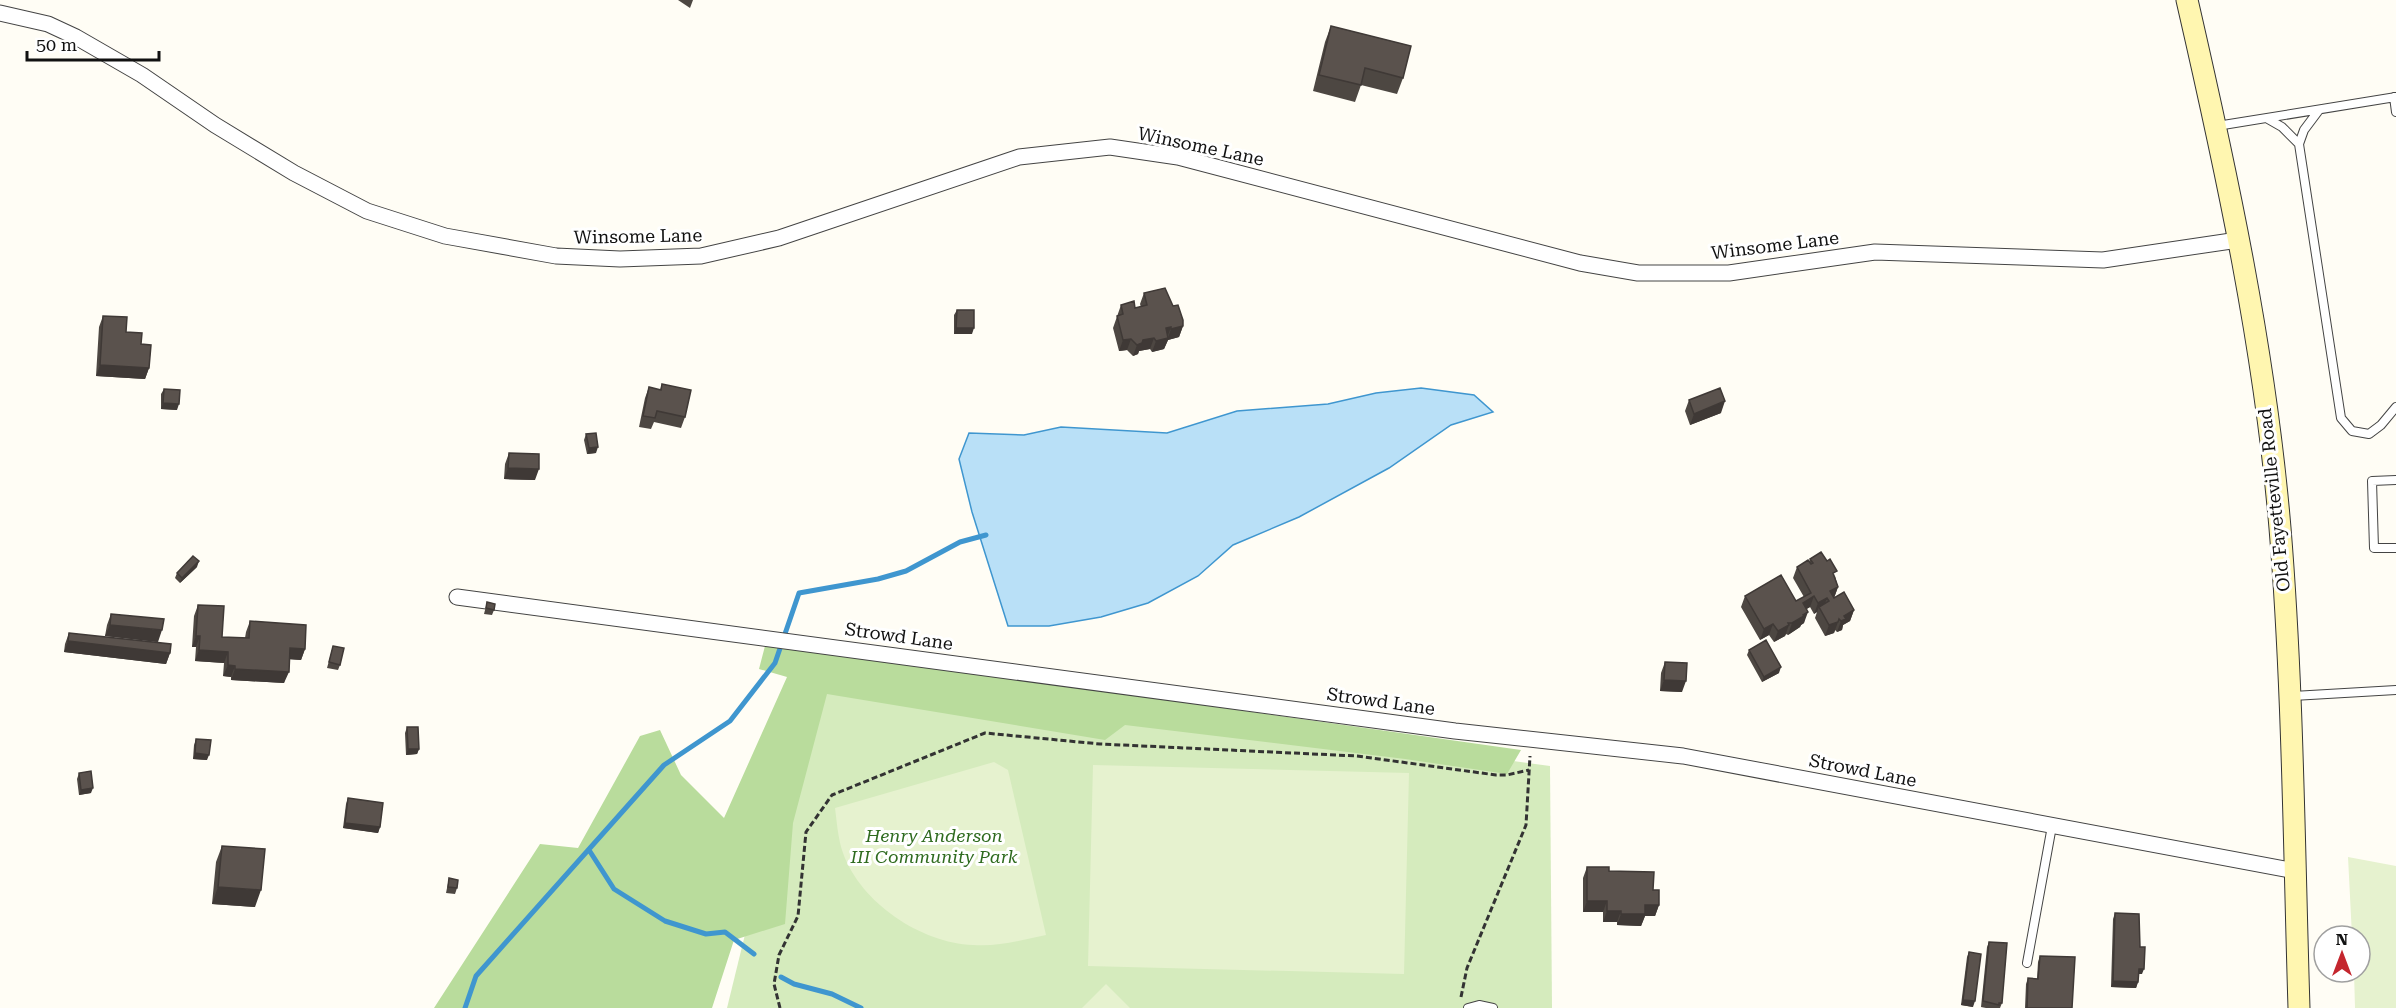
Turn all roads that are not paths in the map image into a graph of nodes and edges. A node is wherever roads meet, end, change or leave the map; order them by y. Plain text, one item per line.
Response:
1 (2187, 0) edge
2 (0, 13) edge
3 (2395, 97) edge
4 (2319, 110) junction
5 (2396, 112) edge
6 (2268, 119) junction
7 (2216, 126) junction
8 (2299, 144) junction
9 (2238, 240) junction
10 (2396, 407) edge
11 (2396, 480) edge
12 (2396, 548) edge
13 (457, 597) dead end
14 (2396, 690) edge
15 (2289, 696) junction
16 (2052, 826) junction
17 (2295, 871) junction
18 (2027, 963) dead end
19 (1468, 1008) edge
20 (1493, 1008) edge
21 (2299, 1008) edge

1 - 7 street, Old Fayetteville Road
2 - 9 street, Winsome Lane
3 - 4 lane
3 - 5 lane
4 - 6 lane
4 - 8 lane
6 - 7 lane
6 - 8 lane
7 - 9 street, Old Fayetteville Road
8 - 10 lane
9 - 15 street, Old Fayetteville Road
11 - 12 lane
13 - 16 street, Strowd Lane
14 - 15 lane
15 - 17 street, Old Fayetteville Road
16 - 17 street, Strowd Lane
16 - 18 lane
17 - 21 street, Old Fayetteville Road
19 - 20 lane

